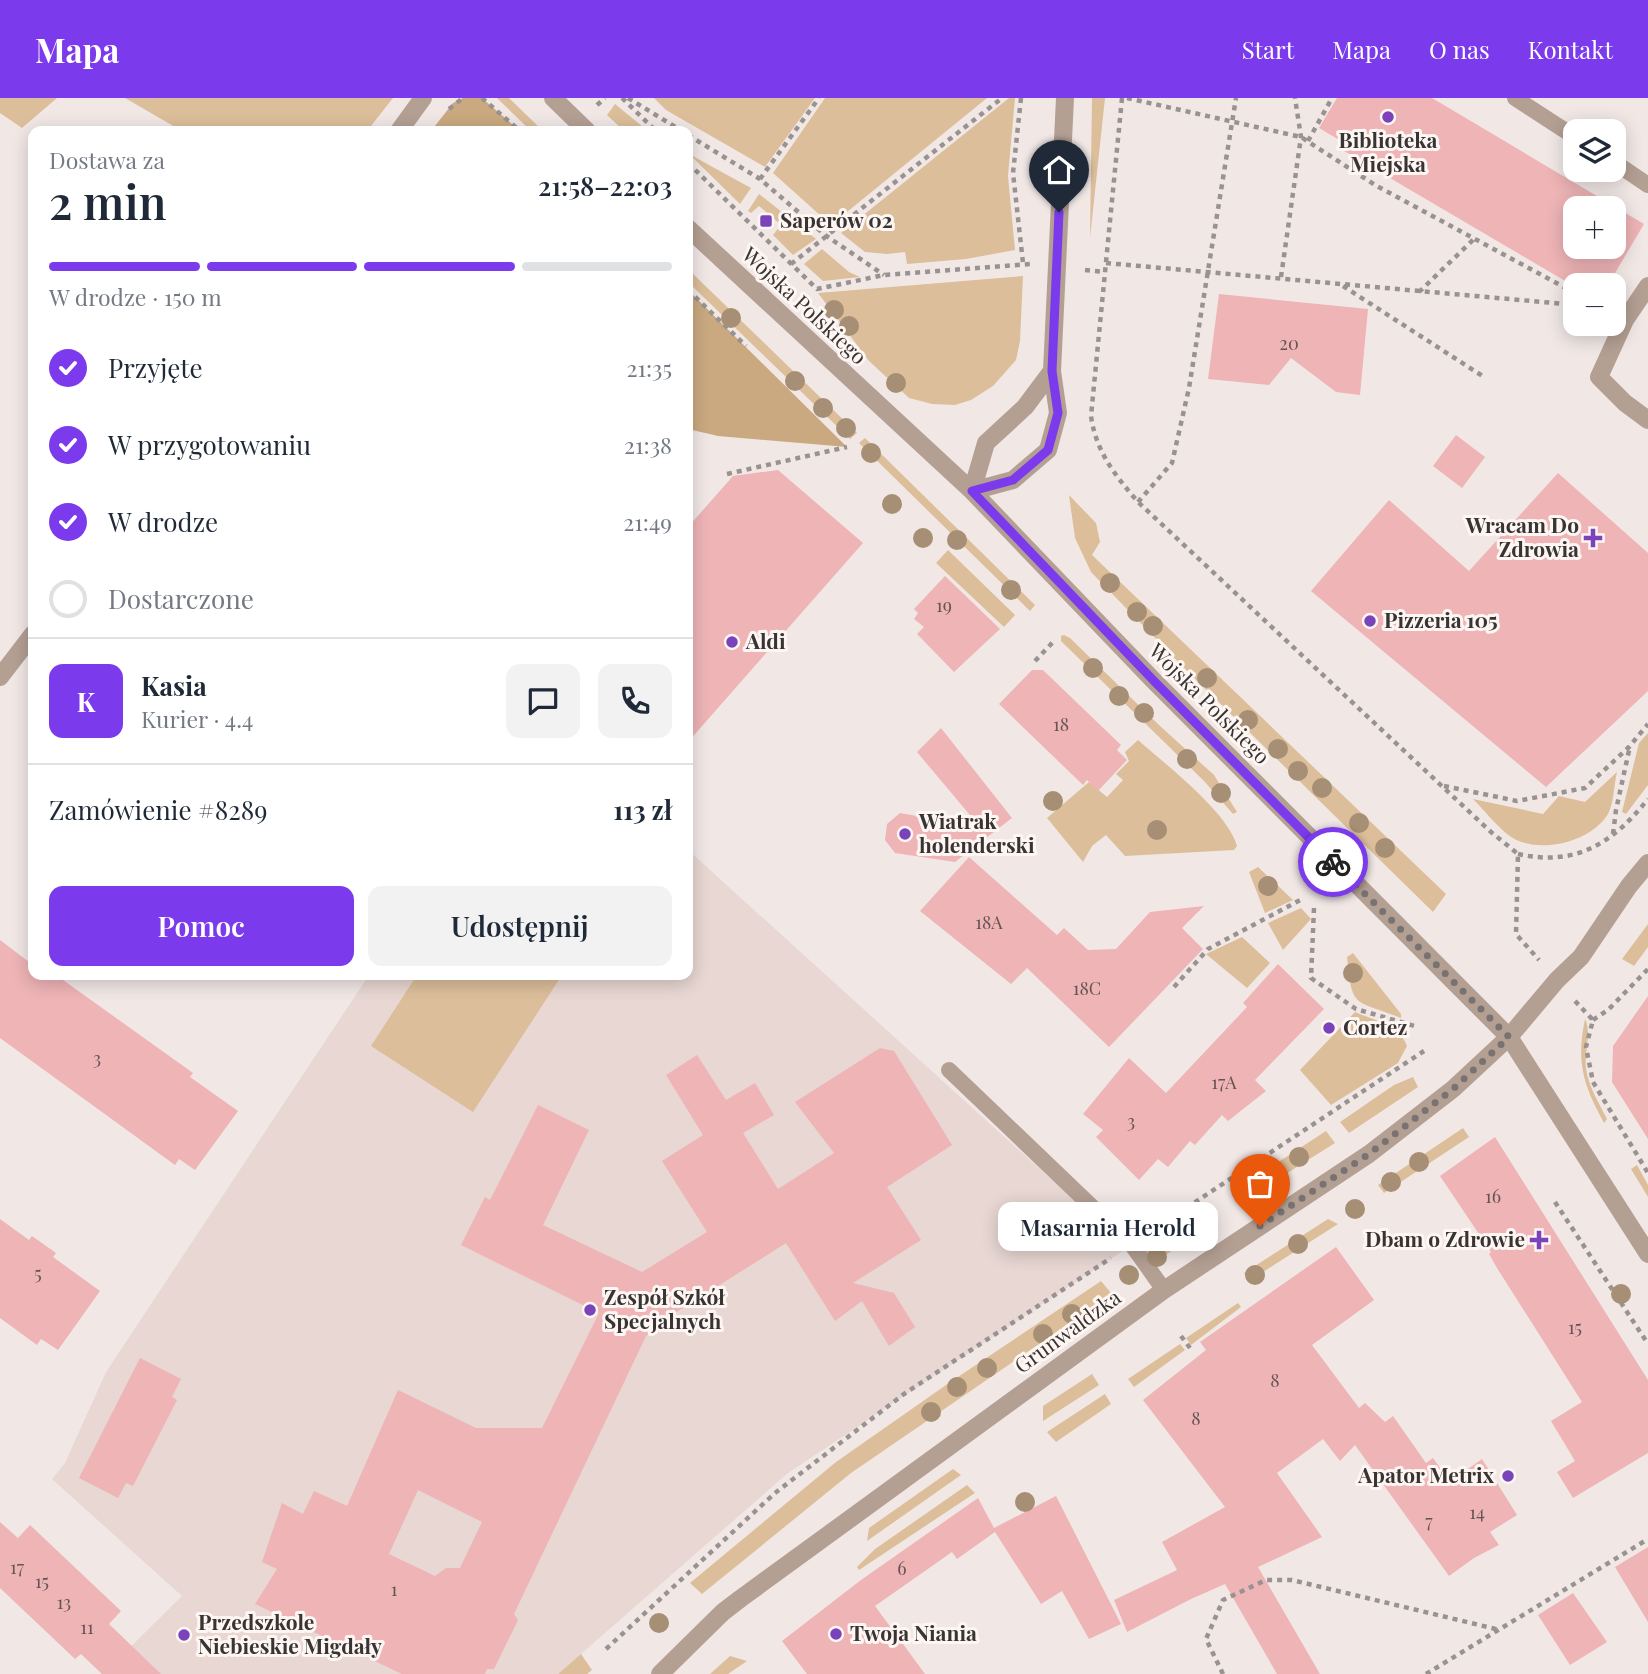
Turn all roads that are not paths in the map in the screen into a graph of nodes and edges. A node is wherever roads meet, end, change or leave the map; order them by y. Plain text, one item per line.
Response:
1 (423, 98) edge
2 (553, 98) edge
3 (1065, 98) edge
4 (1515, 98) edge
5 (403, 126) edge
6 (582, 126) edge
7 (1563, 129) edge
8 (1626, 170) edge
9 (1648, 185) edge
10 (693, 233) edge
11 (1648, 286) edge
12 (1052, 371) junction
13 (1648, 419) edge
14 (972, 491) junction
15 (28, 641) edge
16 (0, 677) edge
17 (1648, 863) edge
18 (1509, 1037) junction
19 (949, 1070) dead end
20 (1648, 1254) edge
21 (1164, 1290) junction
22 (660, 1674) edge

1 - 5 street
2 - 6 street
3 - 12 street
4 - 7 lane
8 - 9 lane
10 - 14 street, Wojska Polskiego
11 - 13 street
12 - 14 street
12 - 14 street
14 - 18 street, Wojska Polskiego
15 - 16 street
17 - 18 street, Grunwaldzka
18 - 20 street, Wojska Polskiego
18 - 21 street, Grunwaldzka
19 - 21 lane
21 - 22 street, Grunwaldzka

